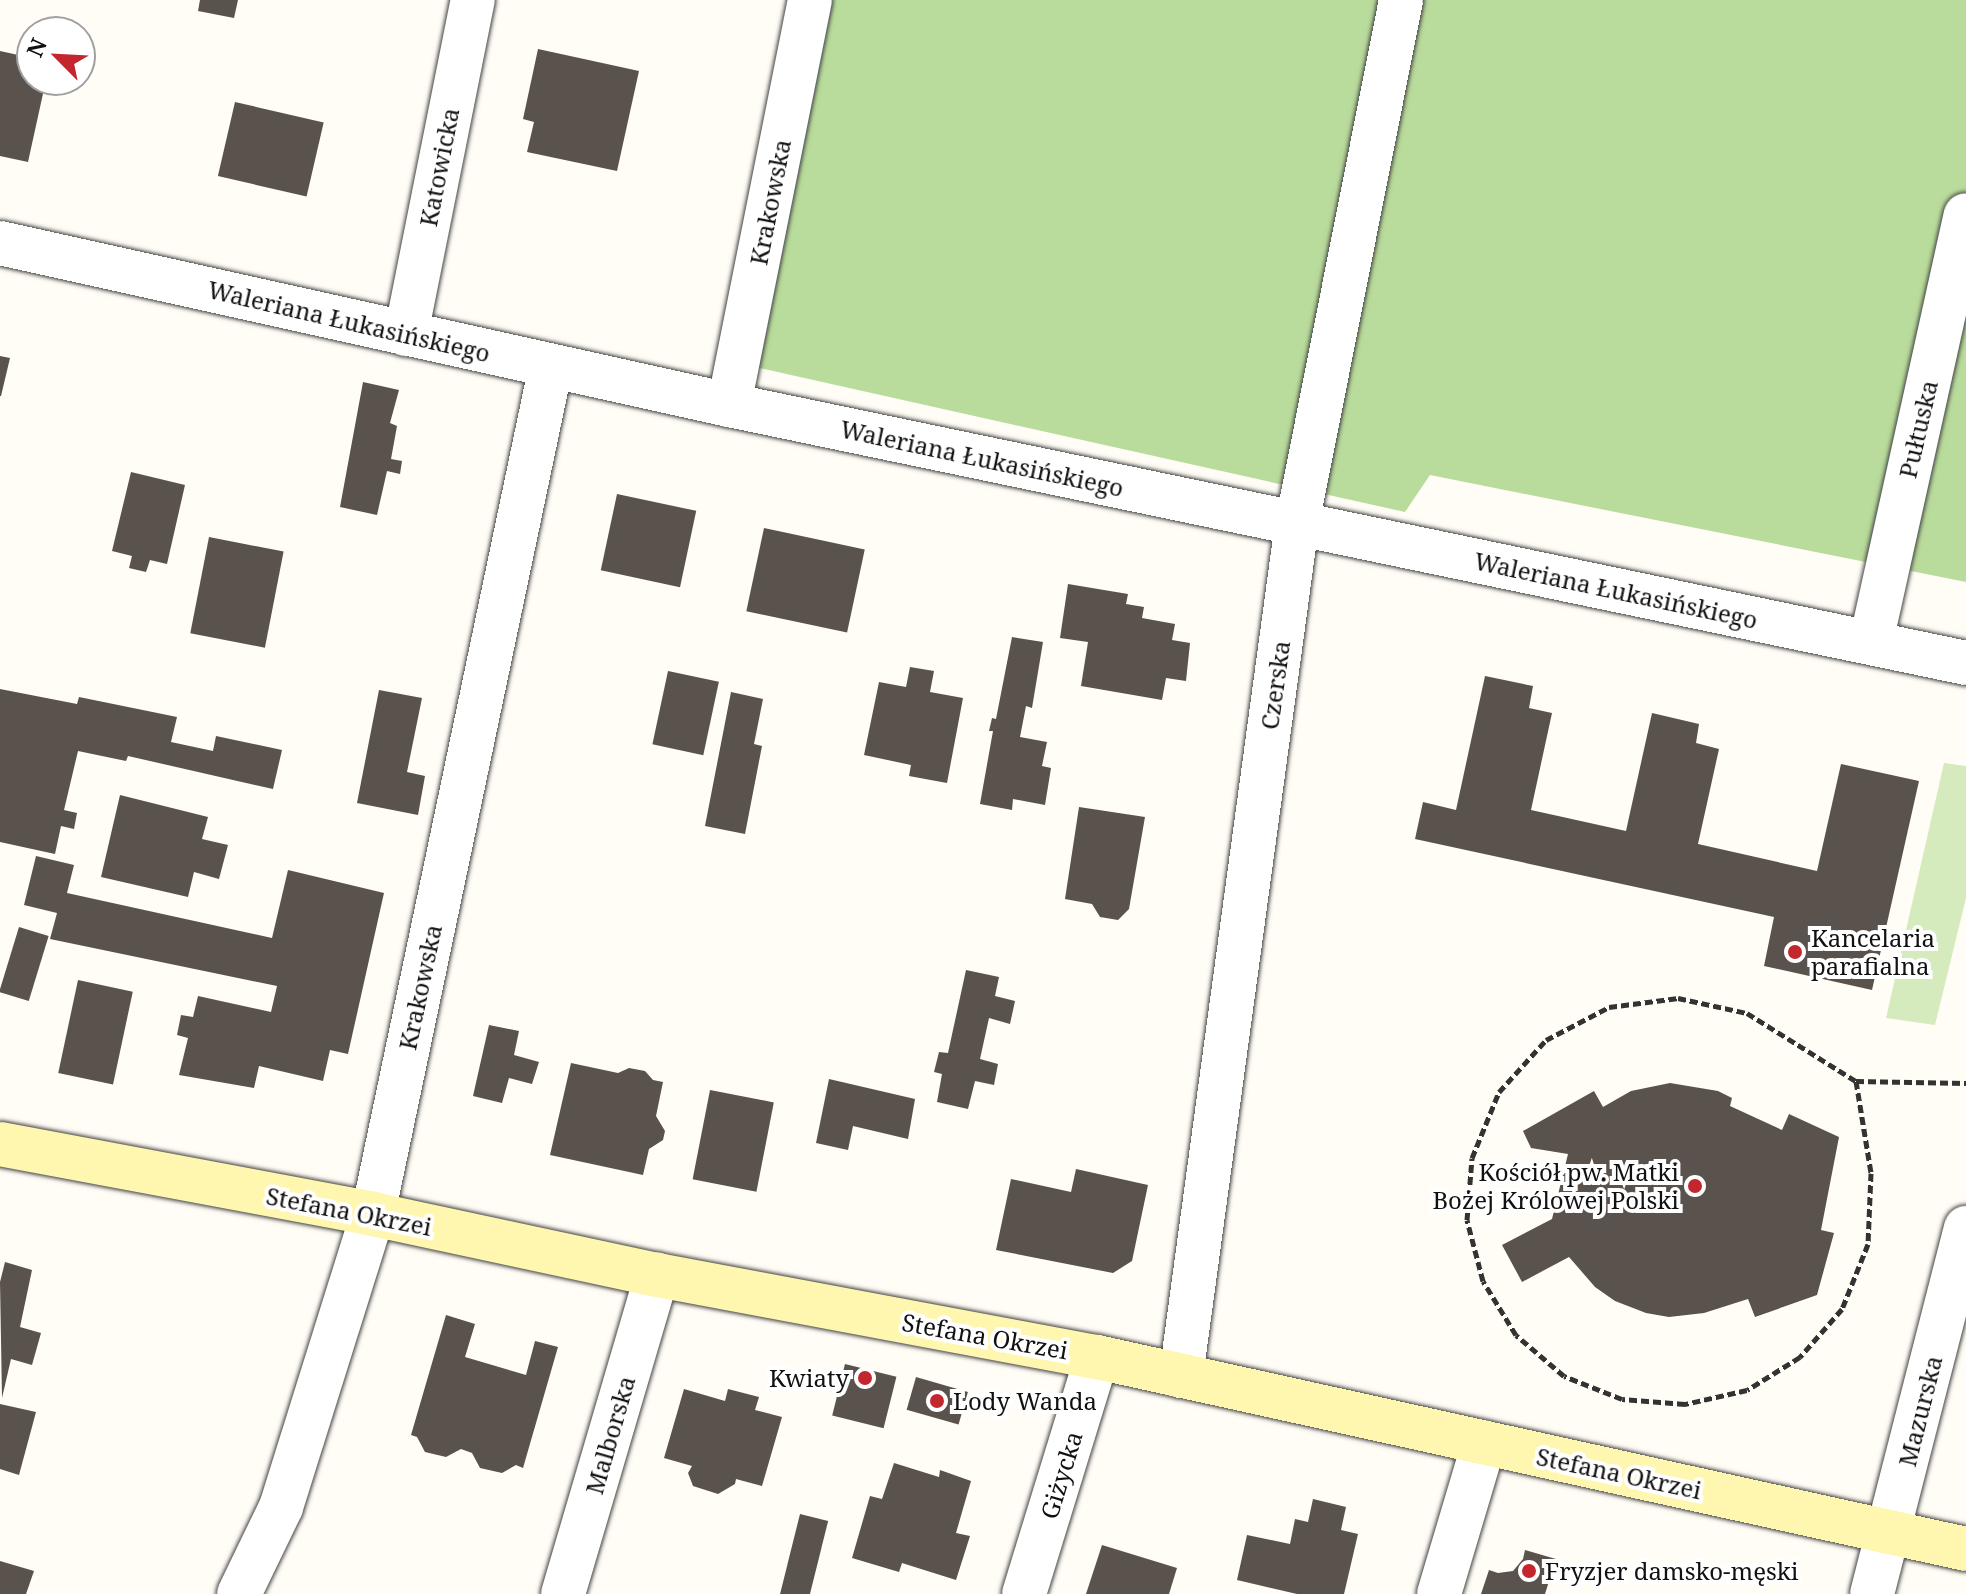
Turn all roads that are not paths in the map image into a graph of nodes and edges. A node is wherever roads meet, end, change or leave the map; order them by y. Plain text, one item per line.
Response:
1 (473, 0) edge
2 (810, 0) edge
3 (1401, 0) edge
4 (1966, 215) edge
5 (0, 243) edge
6 (406, 334) junction
7 (551, 366) junction
8 (729, 405) junction
9 (1297, 524) junction
10 (1871, 642) junction
11 (1966, 663) edge
12 (0, 1144) edge
13 (373, 1214) junction
14 (1966, 1228) edge
15 (657, 1275) junction
16 (1097, 1357) junction
17 (1181, 1376) junction
18 (1484, 1443) junction
19 (1890, 1532) junction
20 (1966, 1549) edge
21 (239, 1594) edge
22 (563, 1594) edge
23 (1024, 1594) edge
24 (1439, 1594) edge
25 (1872, 1594) edge

1 - 6 street, Katowicka
2 - 8 street, Krakowska
3 - 9 street, Czerska
4 - 10 street, Pułtuska
5 - 6 street, Waleriana Łukasińskiego
6 - 7 street, Waleriana Łukasińskiego
7 - 8 street, Waleriana Łukasińskiego
7 - 13 street, Krakowska
8 - 9 street, Waleriana Łukasińskiego
9 - 10 street, Waleriana Łukasińskiego
9 - 17 street, Czerska
10 - 11 street, Waleriana Łukasińskiego
12 - 13 street, Stefana Okrzei
13 - 15 street, Stefana Okrzei
13 - 21 street, Krakowska
14 - 19 street, Mazurska
15 - 16 street, Stefana Okrzei
15 - 22 street, Malborska
16 - 17 street, Stefana Okrzei
16 - 23 street, Giżycka
17 - 18 street, Stefana Okrzei
18 - 19 street, Stefana Okrzei
18 - 24 street
19 - 20 street, Stefana Okrzei
19 - 25 street, Mazurska

